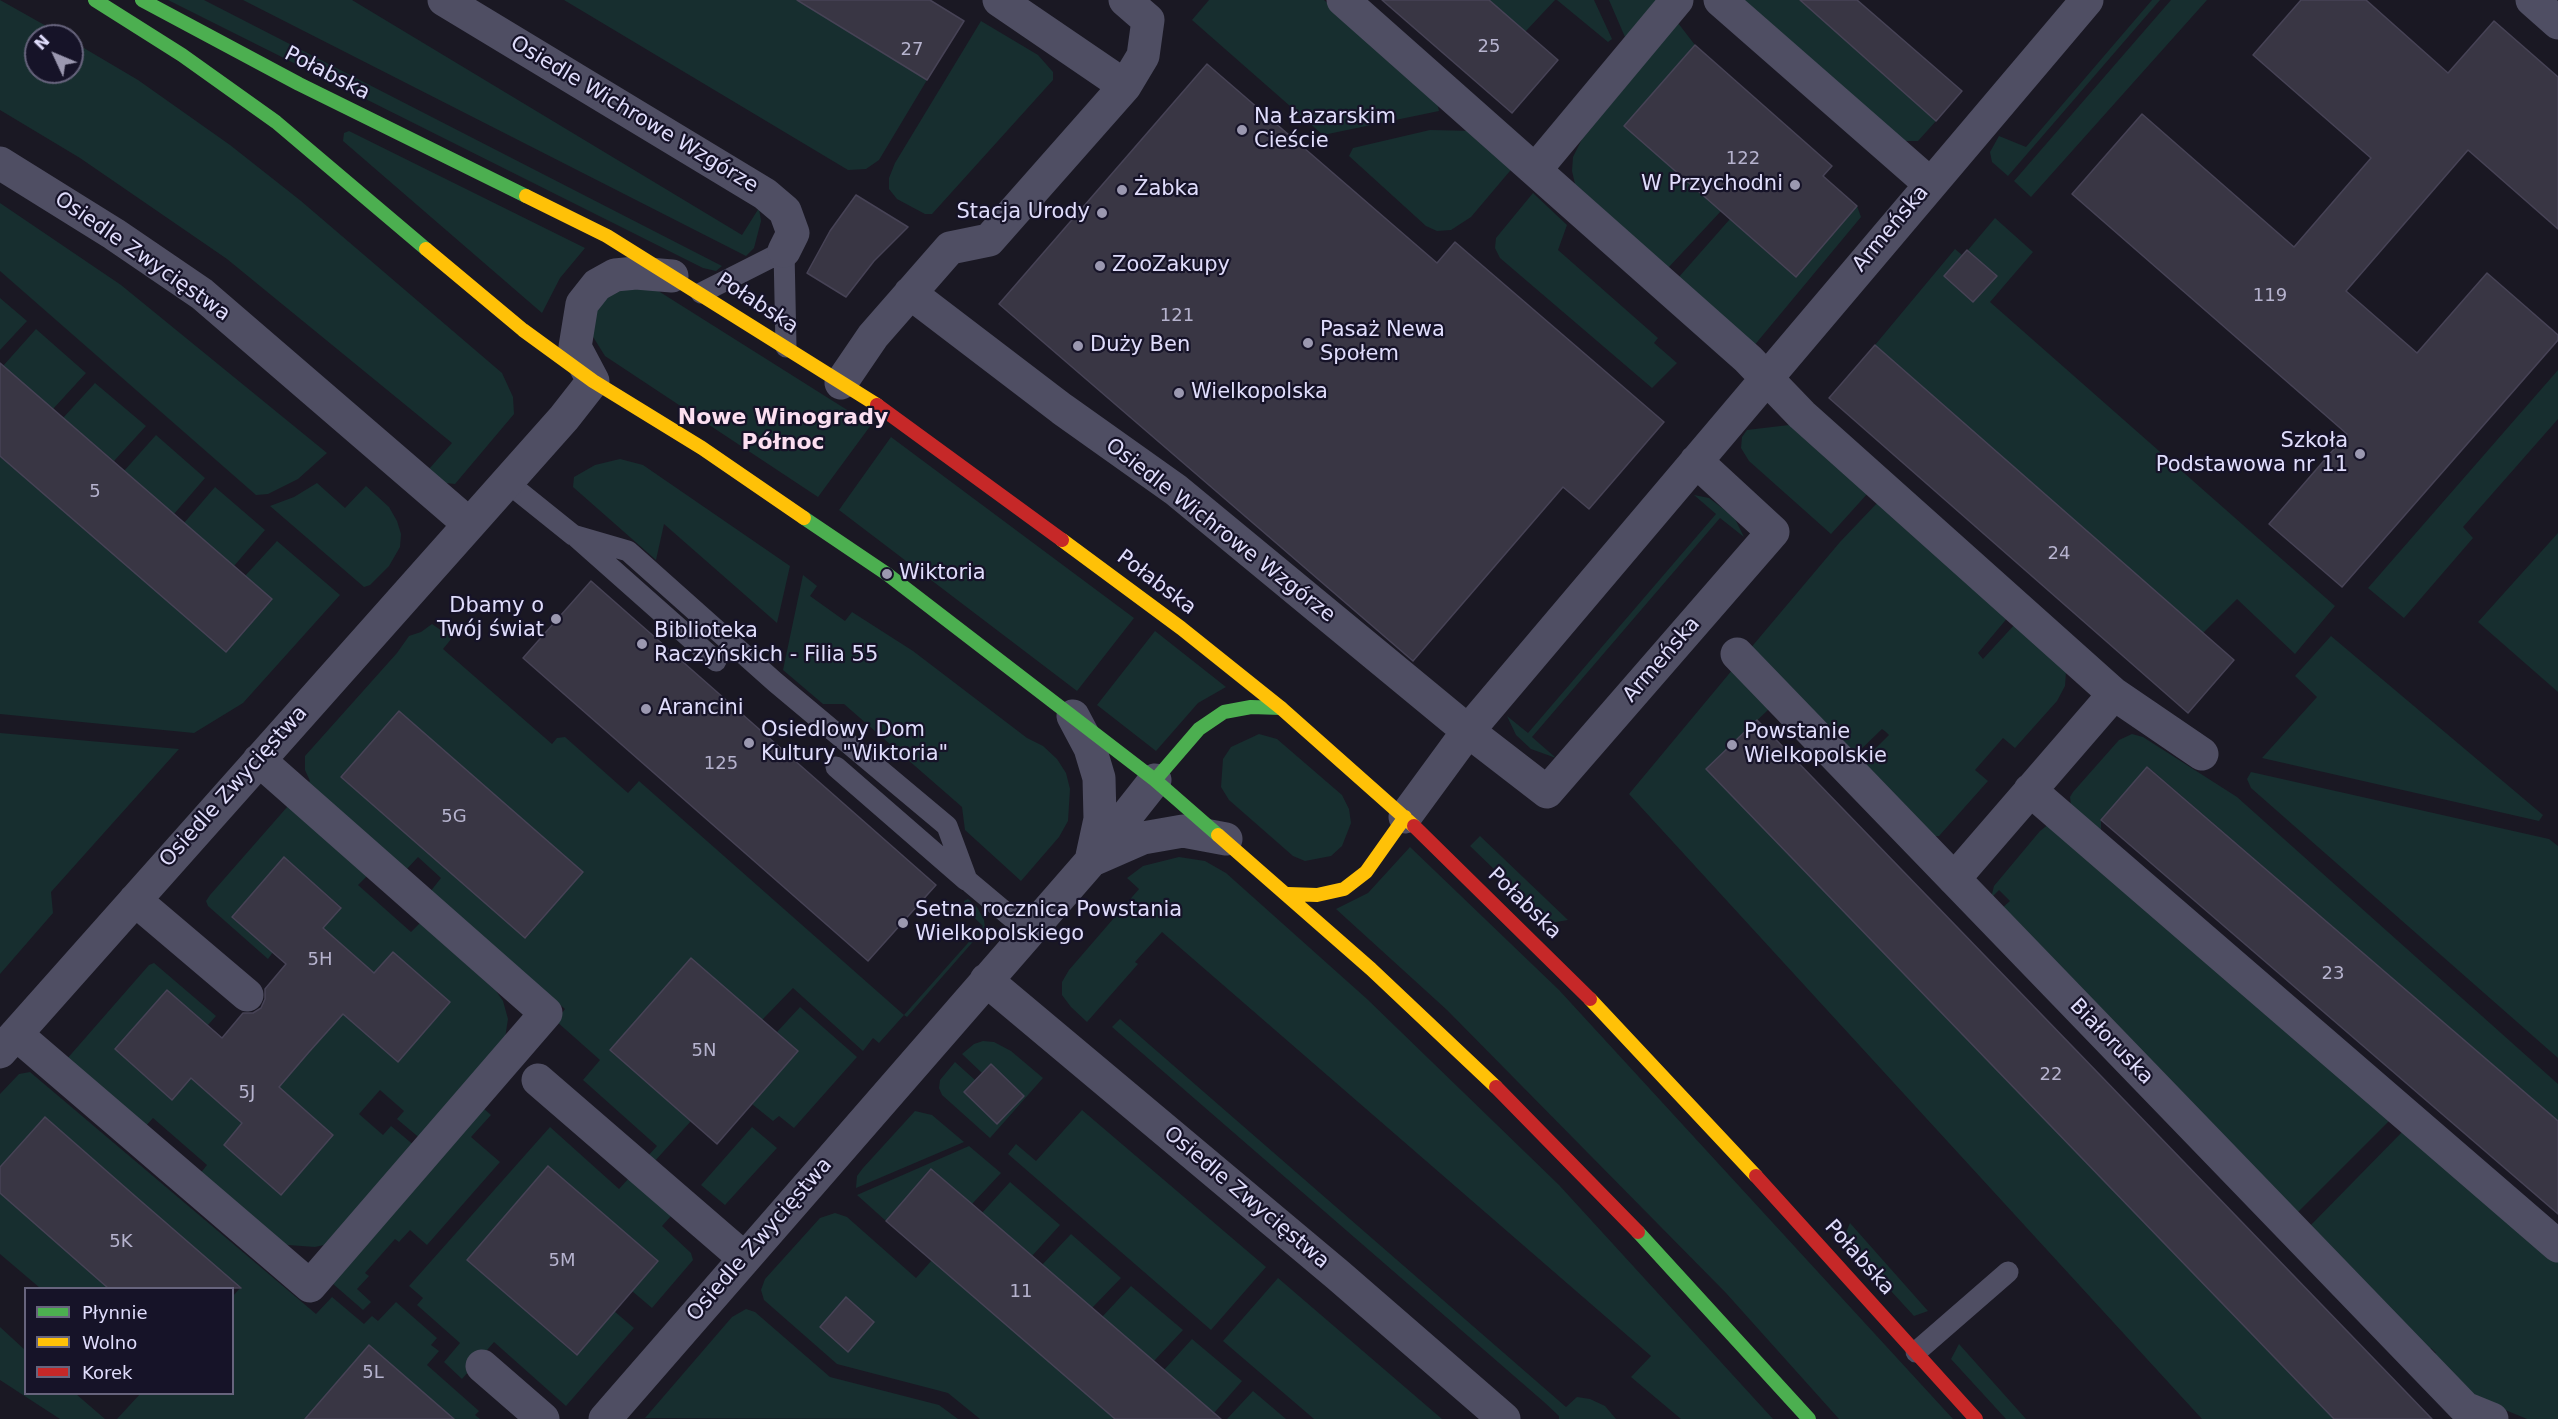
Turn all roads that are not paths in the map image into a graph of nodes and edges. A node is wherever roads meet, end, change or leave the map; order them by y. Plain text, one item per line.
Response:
1 (95, 0) edge
2 (142, 0) edge
3 (444, 0) edge
4 (999, 0) edge
5 (1343, 0) edge
6 (1677, 0) edge
7 (1720, 0) edge
8 (2087, 0) edge
9 (2532, 0) edge
10 (1137, 10) edge
11 (2558, 23) edge
12 (1125, 86) junction
13 (0, 163) edge
14 (1536, 169) junction
15 (1929, 183) junction
16 (784, 252) junction
17 (672, 276) junction
18 (701, 293) junction
19 (910, 294) junction
20 (786, 347) junction
21 (1766, 378) junction
22 (593, 381) junction
23 (841, 383) junction
24 (1696, 460) junction
25 (507, 482) junction
26 (469, 524) junction
27 (573, 535) junction
28 (1737, 654) dead end
29 (716, 662) dead end
30 (2114, 694) junction
31 (1281, 708) junction
32 (1073, 716) junction
33 (1468, 731) junction
34 (2202, 754) dead end
35 (259, 760) junction
36 (836, 767) dead end
37 (1155, 780) junction
38 (2030, 789) junction
39 (1405, 817) junction
40 (1226, 839) junction
41 (1090, 861) junction
42 (1954, 879) junction
43 (967, 880) junction
44 (1288, 894) junction
45 (135, 900) junction
46 (1029, 932) junction
47 (986, 980) junction
48 (247, 995) dead end
49 (8, 1043) edge
50 (538, 1080) dead end
51 (2558, 1246) edge
52 (744, 1258) junction
53 (2008, 1272) dead end
54 (1916, 1352) junction
55 (482, 1366) dead end
56 (543, 1419) edge
57 (605, 1419) edge
58 (1504, 1419) edge
59 (1809, 1419) edge
60 (1976, 1419) edge
61 (2492, 1419) edge

1 - 22 street
2 - 17 street, Połabska
3 - 16 street, Osiedle Wichrowe Wzgórze
4 - 12 street
5 - 14 street
6 - 14 street
7 - 15 street
8 - 15 street, Armeńska
9 - 11 street
10 - 12 street
12 - 19 street
13 - 26 street, Osiedle Zwycięstwa
14 - 21 street
15 - 21 street, Armeńska
16 - 18 lane
16 - 20 lane
17 - 18 street, Połabska
17 - 22 street
18 - 20 street, Połabska
19 - 23 street
19 - 33 street, Osiedle Wichrowe Wzgórze
20 - 23 street, Połabska
21 - 24 street, Armeńska
21 - 30 street
22 - 25 street, Osiedle Zwycięstwa
22 - 32 street
23 - 31 street, Połabska
24 - 33 street, Armeńska
24 - 33 street, Armeńska
25 - 26 street, Osiedle Zwycięstwa
25 - 27 lane
26 - 35 street, Osiedle Zwycięstwa
27 - 29 lane
27 - 43 lane
28 - 42 street, Białoruska
30 - 34 street
30 - 38 street
31 - 37 street
31 - 39 street, Połabska
32 - 37 street
32 - 41 street
33 - 39 street, Armeńska
35 - 45 street, Osiedle Zwycięstwa
35 - 49 street
36 - 43 lane
37 - 40 street
37 - 41 street, Osiedle Zwycięstwa
38 - 42 street
38 - 51 street
39 - 44 street
39 - 54 street, Połabska
40 - 41 street
40 - 44 street
41 - 46 street, Osiedle Zwycięstwa
42 - 61 street, Białoruska
43 - 46 lane
44 - 59 street
45 - 48 street
45 - 49 street, Osiedle Zwycięstwa
46 - 47 street, Osiedle Zwycięstwa
47 - 52 street, Osiedle Zwycięstwa
47 - 58 street, Osiedle Zwycięstwa
50 - 52 street
52 - 57 street, Osiedle Zwycięstwa
53 - 54 lane
54 - 60 street, Połabska
55 - 56 street

